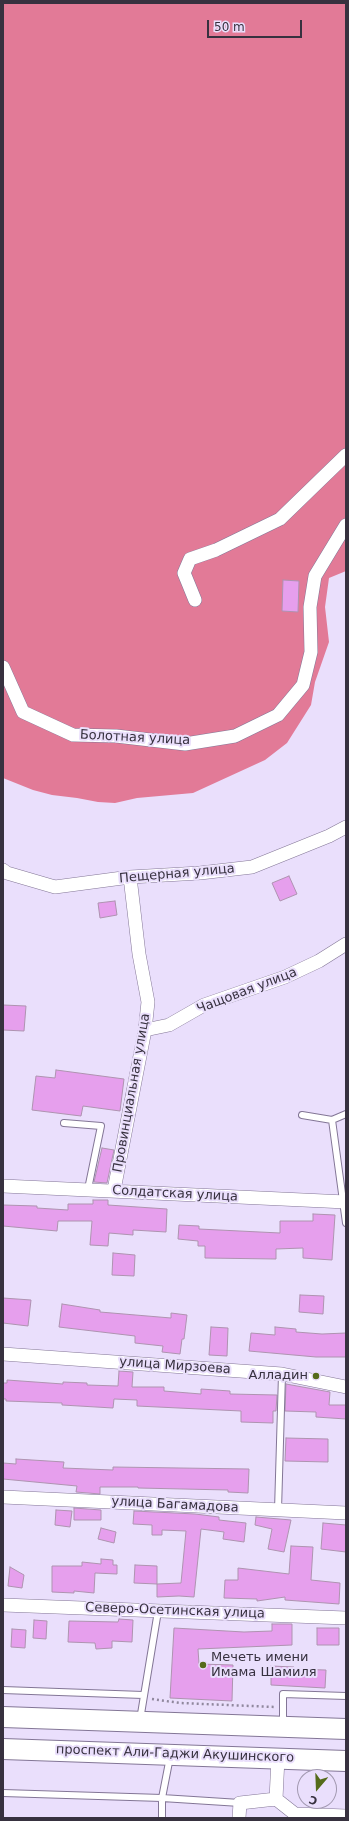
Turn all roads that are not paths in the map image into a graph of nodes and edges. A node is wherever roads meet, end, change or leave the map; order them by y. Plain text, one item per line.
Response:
1 (346, 455) edge
2 (346, 525) edge
3 (196, 600) dead end
4 (3, 667) edge
5 (346, 827) edge
6 (4, 869) edge
7 (130, 877) junction
8 (346, 944) edge
9 (145, 1030) junction
10 (346, 1114) edge
11 (302, 1115) dead end
12 (332, 1120) junction
13 (64, 1123) dead end
14 (3, 1186) edge
15 (88, 1189) junction
16 (114, 1190) junction
17 (344, 1202) edge
18 (346, 1223) edge
19 (3, 1354) edge
20 (282, 1374) junction
21 (346, 1387) edge
22 (3, 1497) edge
23 (278, 1510) junction
24 (346, 1513) edge
25 (3, 1605) edge
26 (158, 1611) junction
27 (346, 1618) edge
28 (3, 1690) edge
29 (143, 1695) junction
30 (346, 1696) edge
31 (3, 1717) edge
32 (139, 1722) junction
33 (282, 1727) junction
34 (346, 1729) edge
35 (3, 1749) edge
36 (170, 1754) junction
37 (278, 1758) junction
38 (346, 1761) edge
39 (3, 1793) edge
40 (162, 1798) junction
41 (276, 1799) junction
42 (240, 1803) junction
43 (346, 1816) edge
44 (162, 1818) edge
45 (239, 1818) edge

1 - 3 street
2 - 4 street, Болотная улица
5 - 7 street, Пещерная улица
6 - 7 street, Пещерная улица
7 - 9 street, Провинциальная улица
8 - 9 street, Чащовая улица
9 - 16 street, Провинциальная улица
10 - 12 lane
11 - 12 lane
12 - 17 lane
13 - 15 lane
14 - 15 street, Солдатская улица
15 - 16 street, Солдатская улица
16 - 17 street, Солдатская улица
17 - 18 lane
19 - 20 street, улица Мирзоева
20 - 21 street, улица Мирзоева
20 - 23 lane
22 - 23 street, улица Багамадова
23 - 24 street, улица Багамадова
25 - 26 street, Северо-Осетинская улица
26 - 27 street, Северо-Осетинская улица
26 - 29 lane
28 - 29 lane
29 - 32 lane
30 - 33 lane
31 - 32 main road
32 - 33 main road
33 - 34 main road
35 - 36 main road, проспект Али-Гаджи Акушинского
36 - 37 main road, проспект Али-Гаджи Акушинского
36 - 40 lane
37 - 38 main road, проспект Али-Гаджи Акушинского
37 - 41 street
39 - 40 lane
40 - 42 lane
40 - 44 lane
41 - 42 street
41 - 43 street
42 - 45 street

